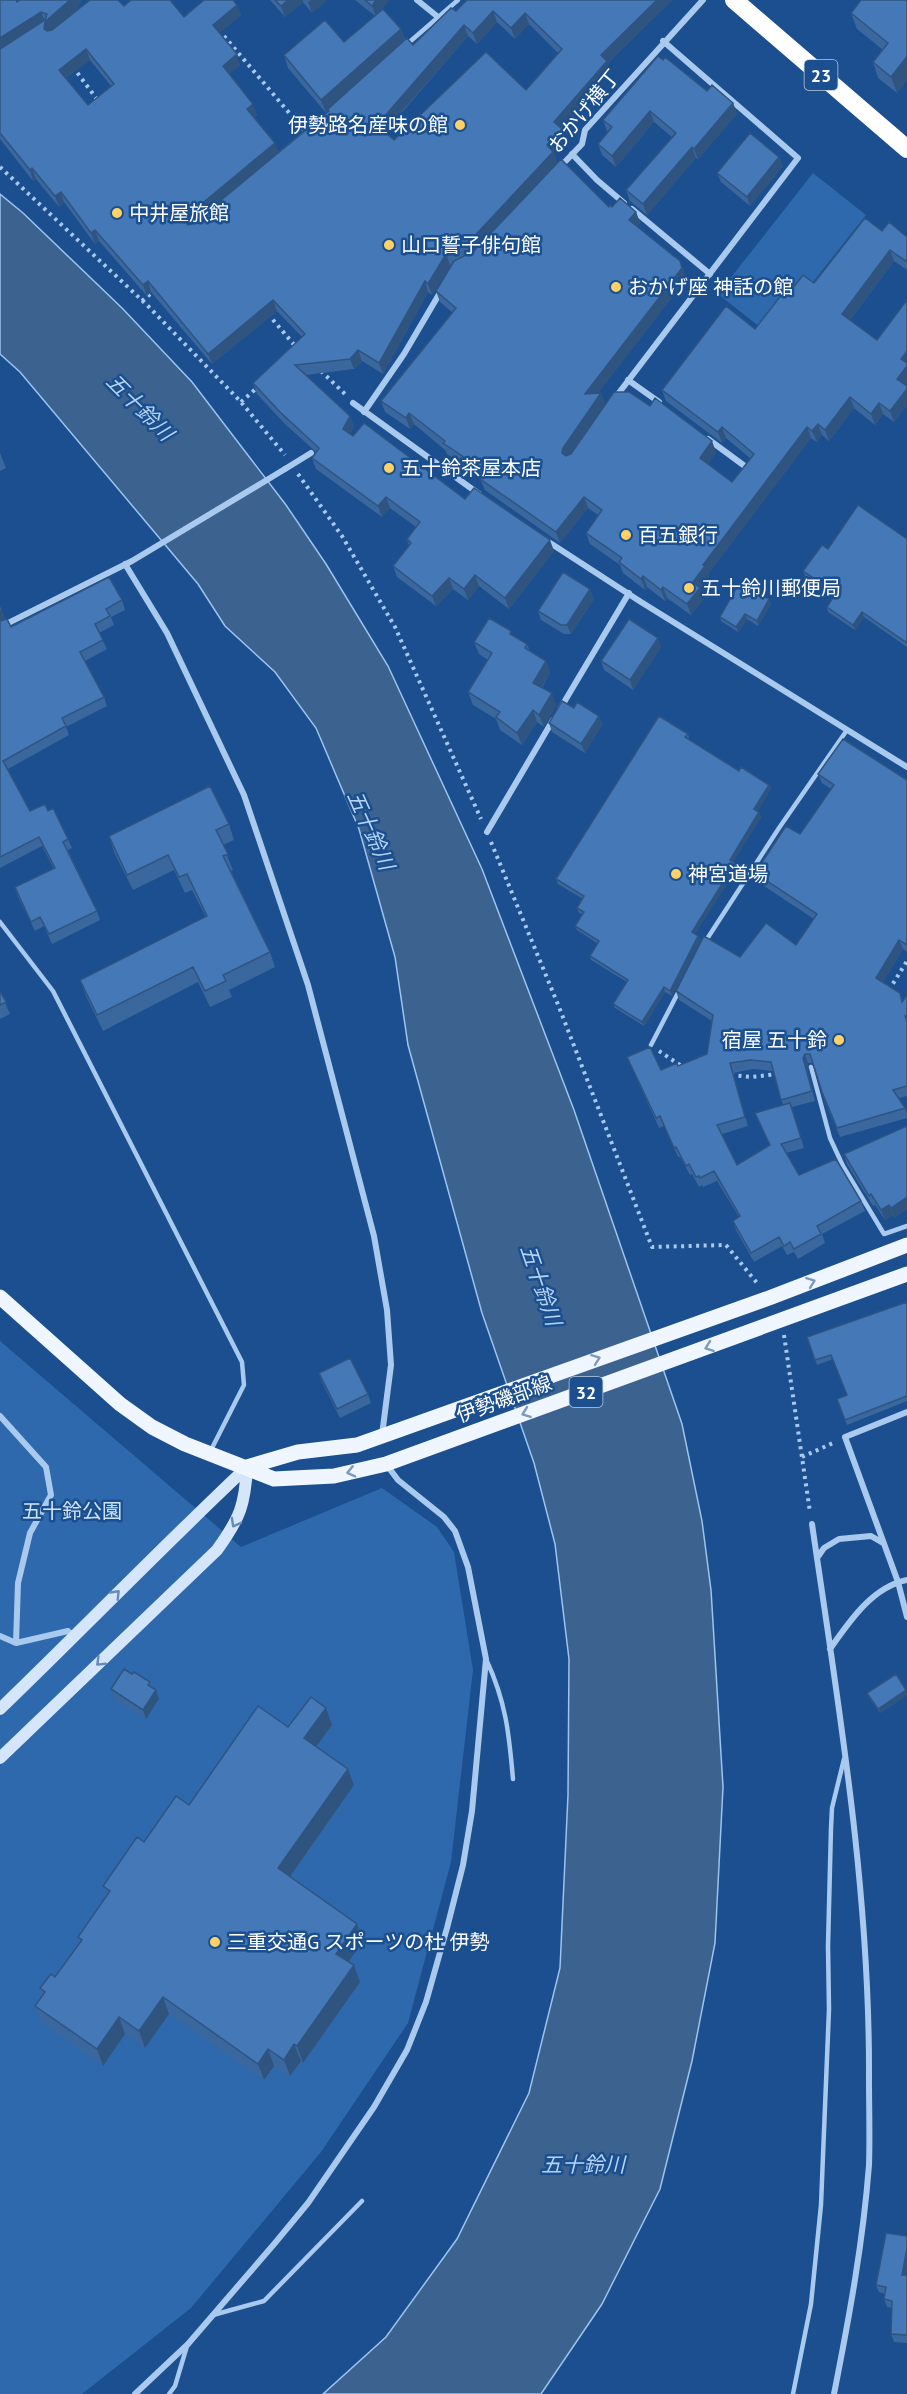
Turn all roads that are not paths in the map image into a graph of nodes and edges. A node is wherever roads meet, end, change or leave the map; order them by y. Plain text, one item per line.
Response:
1 (417, 0) edge
2 (459, 0) edge
3 (703, 0) edge
4 (734, 0) edge
5 (438, 17) junction
6 (663, 41) junction
7 (404, 47) edge
8 (907, 149) edge
9 (572, 154) junction
10 (555, 172) edge
11 (710, 274) junction
12 (443, 287) edge
13 (628, 380) junction
14 (353, 403) road end
15 (612, 403) edge
16 (665, 406) edge
17 (364, 412) junction
18 (701, 433) edge
19 (311, 453) edge
20 (746, 467) edge
21 (484, 497) edge
22 (540, 536) edge
23 (125, 564) junction
24 (628, 593) junction
25 (0, 627) edge
26 (847, 730) junction
27 (907, 767) edge
28 (487, 832) road end
29 (0, 922) edge
30 (700, 950) edge
31 (684, 981) edge
32 (651, 1045) edge
33 (811, 1067) edge
34 (907, 1226) edge
35 (907, 1245) edge
36 (907, 1274) edge
37 (0, 1297) edge
38 (907, 1412) edge
39 (0, 1416) edge
40 (382, 1436) junction
41 (209, 1454) junction
42 (386, 1464) junction
43 (247, 1467) junction
44 (812, 1524) road end
45 (884, 1543) junction
46 (817, 1558) junction
47 (907, 1580) edge
48 (898, 1582) junction
49 (907, 1617) edge
50 (0, 1636) edge
51 (75, 1636) junction
52 (16, 1643) junction
53 (830, 1649) junction
54 (486, 1659) junction
55 (0, 1709) edge
56 (846, 1751) junction
57 (0, 1758) edge
58 (513, 1779) dead end
59 (362, 2201) dead end
60 (213, 2315) junction
61 (188, 2344) junction
62 (135, 2394) edge
63 (169, 2394) edge
64 (793, 2394) edge
65 (834, 2394) edge

1 - 5 street
2 - 5 lane
3 - 6 street, おかげ横丁
4 - 8 highway, 23
5 - 7 lane
6 - 9 street, おかげ横丁
6 - 11 street
9 - 10 street, おかげ横丁
9 - 11 street
11 - 13 street
12 - 17 street
13 - 15 street
13 - 16 street
14 - 17 street
17 - 21 street
18 - 20 street
19 - 23 street, bridge
22 - 24 street
23 - 25 street
23 - 40 street
24 - 26 street
24 - 28 street
26 - 27 street
26 - 30 lane
29 - 41 lane
31 - 32 lane
33 - 34 lane
40 -> 35 main road, 伊勢磯部線 / 32
36 -> 42 main road, 伊勢磯部線 / 32
37 - 41 main road, 伊勢磯部線 / 32
38 - 45 street
39 - 52 street
40 - 43 main road, 伊勢磯部線 / 32
41 - 43 main road, 伊勢磯部線 / 32
42 -> 43 main road, 伊勢磯部線 / 32
42 - 54 street
51 -> 43 street
43 -> 57 street
44 - 46 street
45 - 46 street
45 - 48 street
46 - 53 street
47 - 48 street
48 - 49 street
48 - 53 street
50 - 52 street
51 - 52 street
51 - 55 street
53 - 56 street
54 - 58 lane
54 - 60 street
56 - 64 lane
56 - 65 street
59 - 60 lane
60 - 61 street
61 - 62 street
61 - 63 lane

